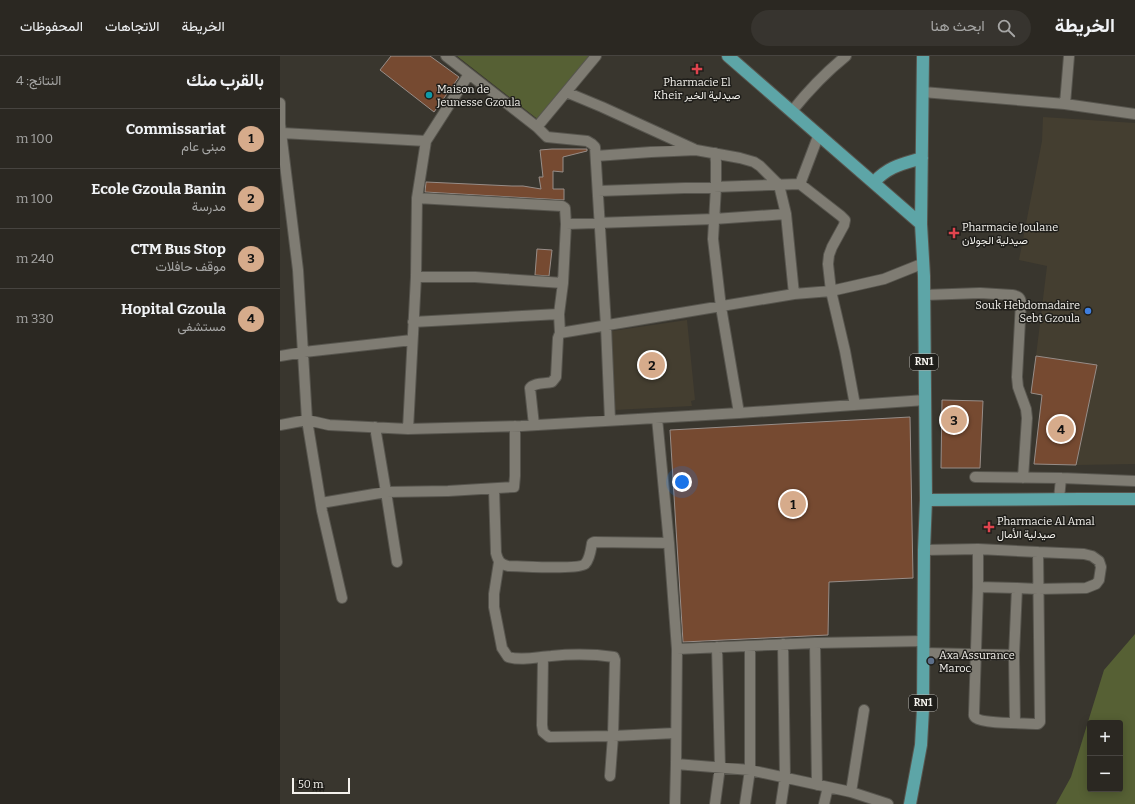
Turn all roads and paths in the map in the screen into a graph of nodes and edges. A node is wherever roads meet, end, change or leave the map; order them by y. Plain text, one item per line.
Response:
1 (446, 56) edge
2 (596, 56) edge
3 (728, 56) edge
4 (846, 56) edge
5 (923, 56) edge
6 (1069, 56) edge
7 (836, 60) edge
8 (469, 74) junction
9 (566, 92) junction
10 (923, 92) junction
11 (280, 103) edge
12 (1065, 104) junction
13 (792, 111) junction
14 (1135, 114) edge
15 (537, 127) junction
16 (282, 133) junction
17 (819, 134) junction
18 (426, 140) junction
19 (696, 150) junction
20 (715, 153) junction
21 (596, 156) junction
22 (922, 158) junction
23 (874, 182) junction
24 (800, 184) junction
25 (779, 185) junction
26 (716, 187) junction
27 (598, 191) junction
28 (417, 198) junction
29 (786, 214) junction
30 (714, 219) junction
31 (599, 222) junction
32 (566, 224) junction
33 (921, 224) junction
34 (924, 263) junction
35 (416, 277) junction
36 (563, 283) junction
37 (831, 291) junction
38 (794, 294) junction
39 (924, 294) junction
40 (721, 307) junction
41 (559, 314) junction
42 (413, 322) junction
43 (606, 326) junction
44 (560, 333) junction
45 (412, 340) junction
46 (304, 352) junction
47 (280, 356) edge
48 (925, 400) junction
49 (855, 405) junction
50 (739, 413) junction
51 (657, 418) junction
52 (307, 420) junction
53 (610, 420) junction
54 (534, 425) junction
55 (280, 426) edge
56 (515, 426) junction
57 (375, 428) junction
58 (408, 429) junction
59 (975, 477) dead end
60 (1023, 478) junction
61 (1061, 478) junction
62 (1135, 481) edge
63 (494, 489) junction
64 (386, 492) junction
65 (1059, 499) junction
66 (1135, 499) edge
67 (926, 500) junction
68 (321, 503) junction
69 (669, 543) junction
70 (978, 549) junction
71 (924, 550) junction
72 (1038, 552) junction
73 (397, 562) dead end
74 (499, 562) junction
75 (978, 587) junction
76 (1017, 588) junction
77 (1038, 589) junction
78 (342, 598) dead end
79 (815, 643) junction
80 (783, 644) junction
81 (750, 646) junction
82 (717, 647) junction
83 (923, 647) junction
84 (677, 649) junction
85 (976, 654) junction
86 (1014, 655) junction
87 (543, 657) junction
88 (864, 710) dead end
89 (1014, 723) junction
90 (676, 733) junction
91 (613, 736) junction
92 (676, 764) junction
93 (720, 767) junction
94 (750, 770) junction
95 (610, 776) dead end
96 (785, 777) junction
97 (817, 784) junction
98 (828, 787) junction
99 (855, 797) edge
100 (675, 804) edge
101 (715, 804) edge
102 (745, 804) edge
103 (781, 804) edge
104 (824, 804) edge
105 (888, 804) edge
106 (910, 804) edge

1 - 8 street
2 - 9 street
3 - 13 main road
4 - 7 street
5 - 10 main road, RN1
6 - 12 street
7 - 13 street
8 - 15 street
8 - 18 street
9 - 15 street
9 - 19 street
10 - 12 street
10 - 22 main road, RN1
11 - 16 street
12 - 14 street
13 - 17 main road
15 - 21 street
16 - 18 street
16 - 46 street
17 - 23 main road
17 - 24 street
18 - 28 street
19 - 20 street
19 - 21 street
20 - 25 street
20 - 26 street
21 - 27 street
22 - 23 main road
22 - 33 main road, RN1
23 - 33 main road
24 - 25 street
24 - 37 street
25 - 26 street
25 - 29 street
26 - 27 street
26 - 30 street
27 - 31 street
28 - 32 street
28 - 35 street
29 - 30 street
29 - 38 street
30 - 31 street
30 - 40 street
31 - 32 street
31 - 43 street
32 - 36 street
33 - 34 main road, RN1
34 - 37 street
34 - 39 main road, RN1
35 - 36 street
35 - 42 street
36 - 41 street
37 - 38 street
37 - 49 street
38 - 40 street
39 - 48 main road, RN1
39 - 60 street
40 - 43 street
40 - 50 street
41 - 42 street
41 - 44 street
42 - 45 street
43 - 44 street
43 - 53 street
44 - 54 street
45 - 46 street
45 - 58 street
46 - 47 street
46 - 52 street
48 - 49 street
48 - 67 main road, RN1
49 - 50 street
50 - 51 street
51 - 53 street
51 - 69 street
52 - 55 street
52 - 57 street
52 - 68 street
53 - 54 street
54 - 56 street
56 - 58 street
56 - 63 street
57 - 58 street
57 - 64 street
59 - 60 street
60 - 61 street
61 - 62 street
61 - 65 street
63 - 64 street
63 - 74 street
64 - 68 street
64 - 73 street
65 - 66 main road
65 - 67 main road
67 - 71 main road, RN1
68 - 78 street
69 - 74 street
69 - 84 street
70 - 71 street
70 - 72 street
70 - 75 street
71 - 83 main road, RN1
72 - 77 street
72 - 77 street
74 - 87 street
75 - 76 street
75 - 85 street
76 - 77 street
76 - 86 street
77 - 89 street
79 - 80 street
79 - 83 street
79 - 97 street
80 - 81 street
80 - 96 street
81 - 82 street
81 - 94 street
82 - 84 street
82 - 93 street
83 - 85 street
83 - 106 main road, RN1
84 - 90 street
85 - 86 street
85 - 89 street
86 - 89 street
87 - 91 street
87 - 91 street
88 - 99 street
90 - 91 street
90 - 92 street
91 - 95 street
92 - 93 street
92 - 100 street
93 - 94 street
93 - 101 street
94 - 96 street
94 - 102 street
96 - 97 street
96 - 103 street
97 - 98 street
98 - 99 street
98 - 104 street
99 - 105 street

